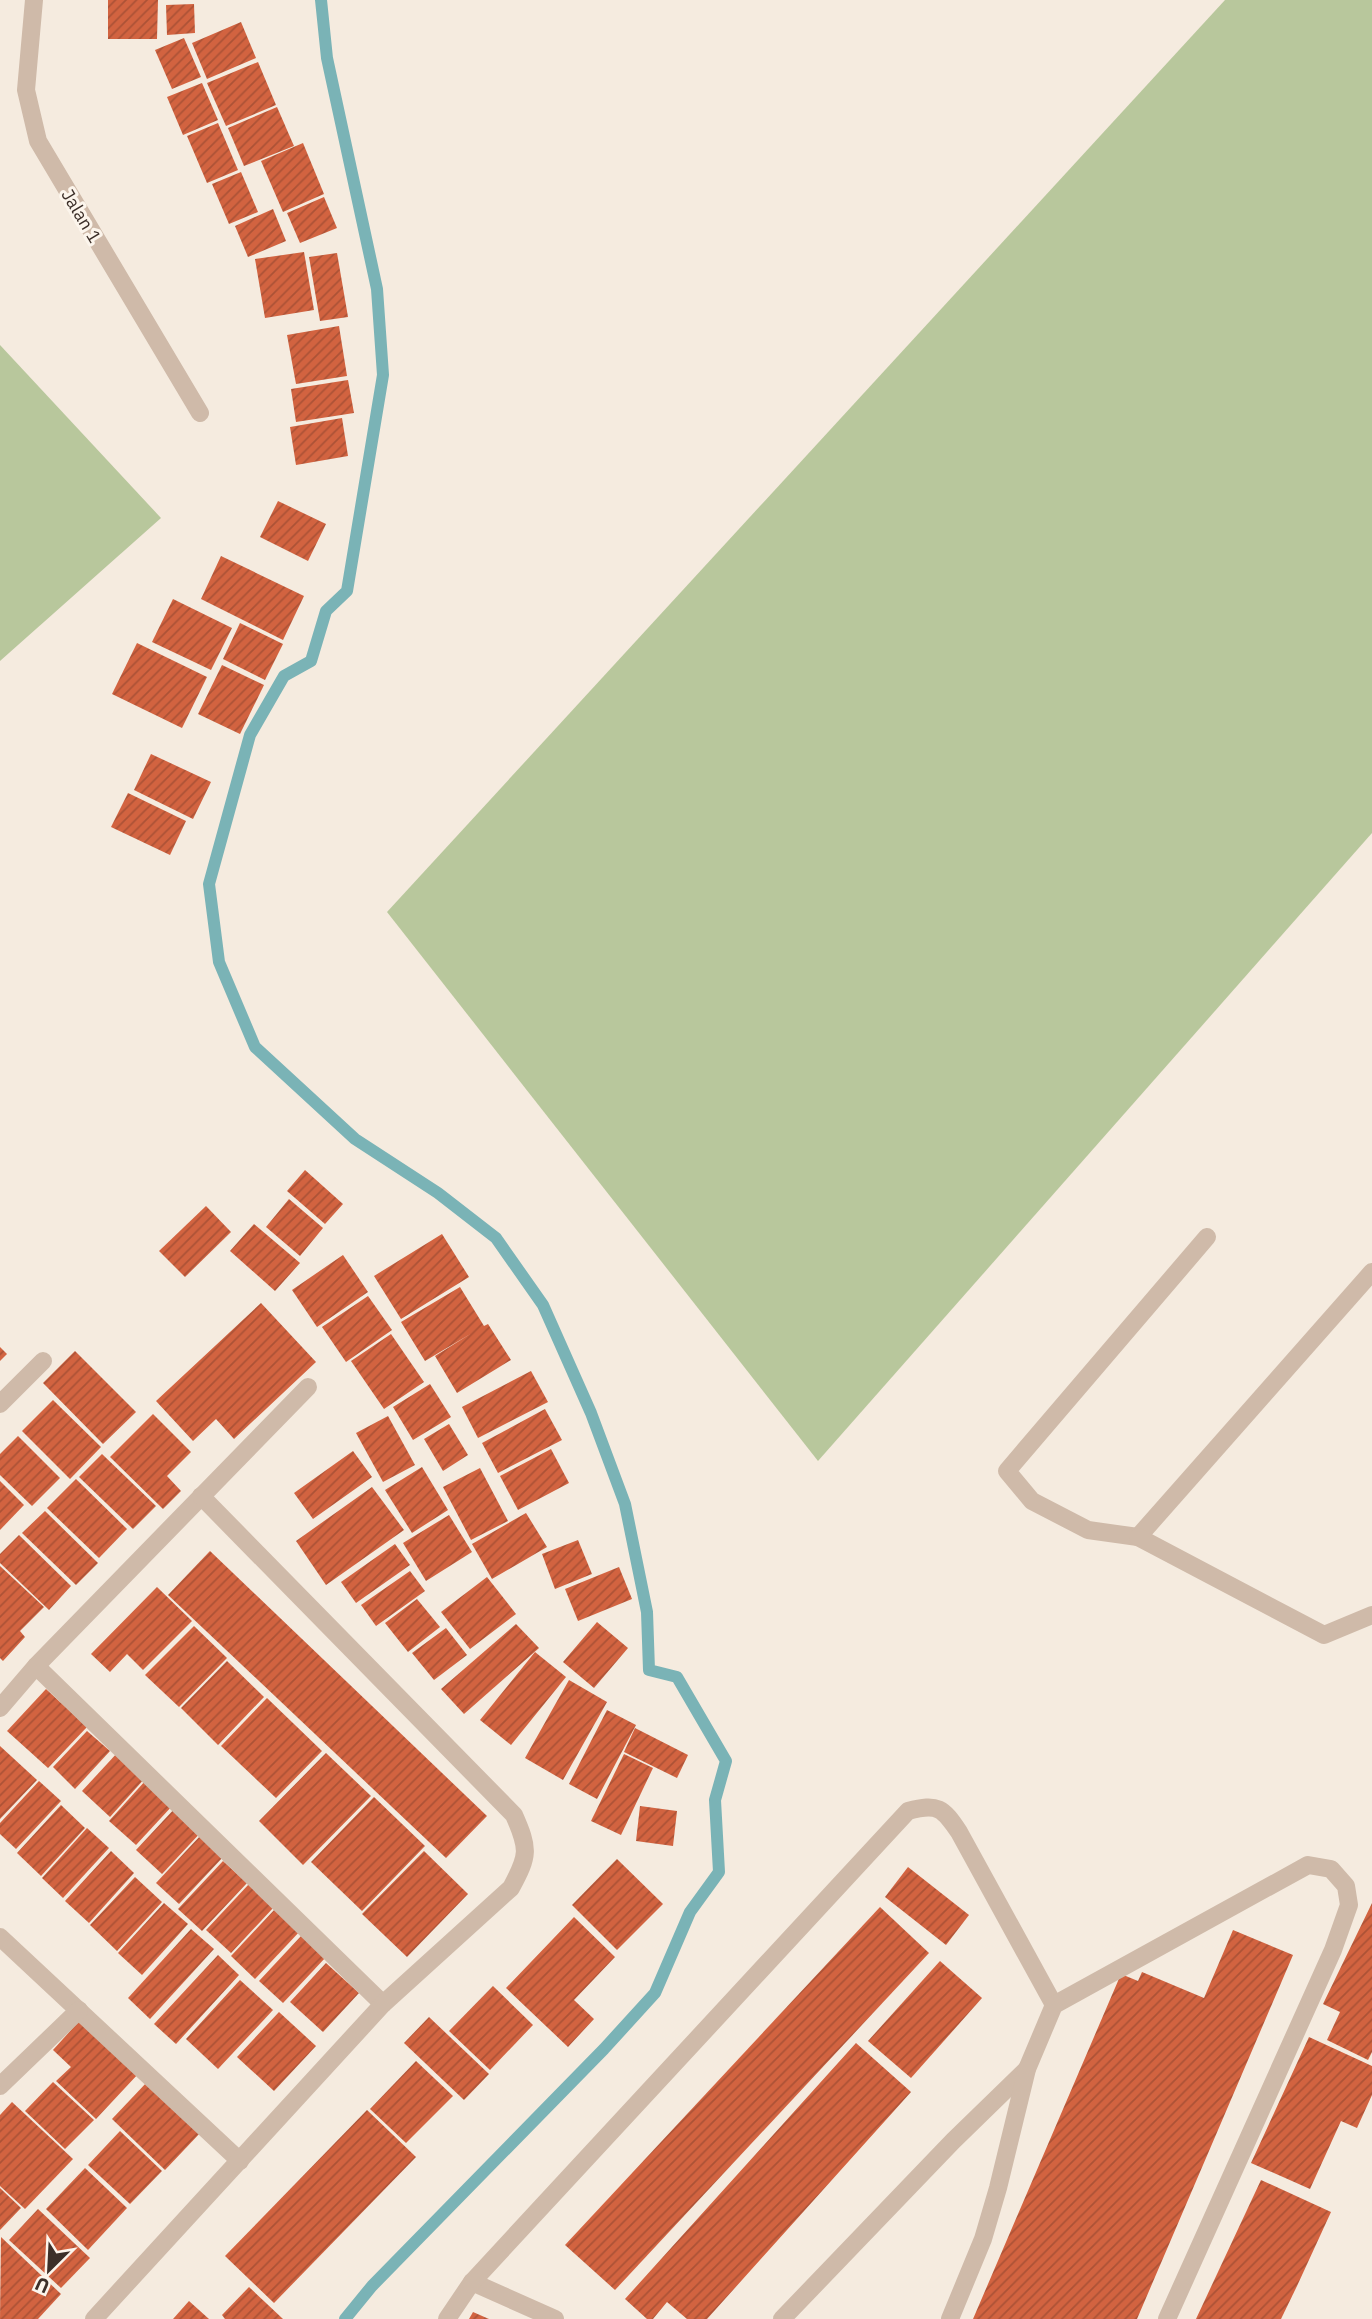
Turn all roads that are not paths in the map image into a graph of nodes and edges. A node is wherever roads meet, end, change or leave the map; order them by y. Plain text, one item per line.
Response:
1 (34, 0) edge
2 (200, 413) dead end
3 (1207, 1237) dead end
4 (1372, 1272) edge
5 (43, 1361) dead end
6 (308, 1387) dead end
7 (0, 1404) edge
8 (201, 1496) junction
9 (1138, 1537) junction
10 (1372, 1615) edge
11 (36, 1665) junction
12 (0, 1708) edge
13 (0, 1937) edge
14 (383, 2004) junction
15 (1054, 2005) junction
16 (79, 2011) junction
17 (1027, 2069) junction
18 (0, 2085) edge
19 (240, 2161) junction
20 (472, 2282) junction
21 (94, 2319) edge
22 (447, 2319) edge
23 (555, 2319) edge
24 (782, 2319) edge
25 (950, 2319) edge
26 (1167, 2319) edge

1 - 2 street, Jalan 1
3 - 9 street
4 - 9 street
5 - 7 street
6 - 8 street
8 - 11 street
8 - 14 street
9 - 10 street
11 - 12 street
11 - 14 street
13 - 16 street
14 - 19 street
15 - 17 street
15 - 20 street
15 - 26 street
16 - 18 street
16 - 19 street
17 - 24 street
17 - 25 street
19 - 21 street
20 - 22 street
20 - 23 street

